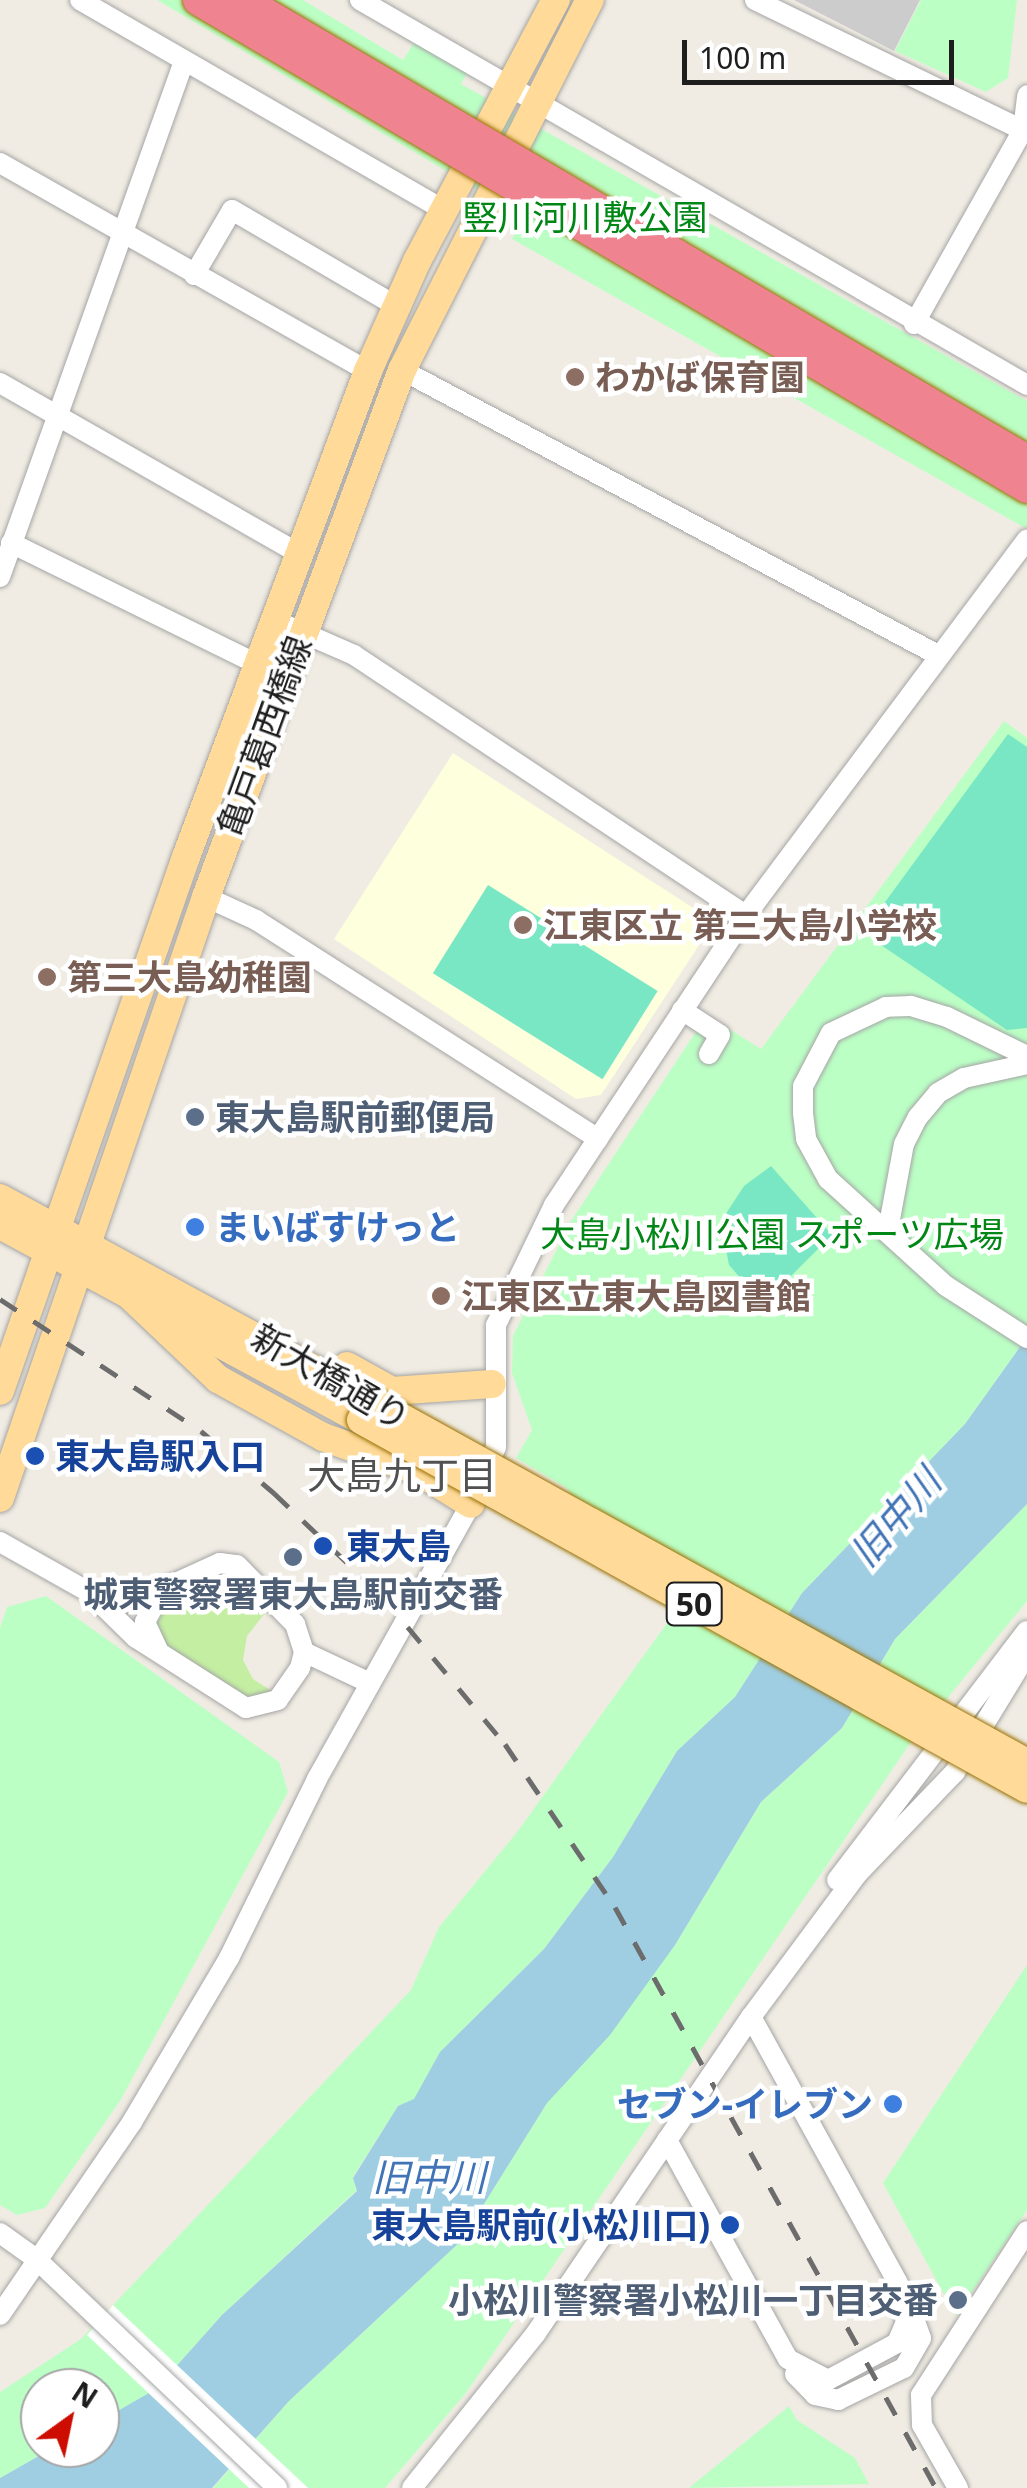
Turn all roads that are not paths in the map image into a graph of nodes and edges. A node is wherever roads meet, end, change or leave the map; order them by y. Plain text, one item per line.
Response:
1 (80, 0) edge
2 (198, 0) edge
3 (243, 0) edge
4 (360, 0) edge
5 (556, 0) edge
6 (590, 0) edge
7 (754, 0) edge
8 (184, 61) junction
9 (509, 88) junction
10 (1027, 96) edge
11 (536, 104) junction
12 (1025, 131) edge
13 (0, 162) edge
14 (444, 210) junction
15 (120, 232) junction
16 (194, 275) junction
17 (396, 306) junction
18 (914, 324) junction
19 (368, 370) junction
20 (402, 370) junction
21 (0, 383) edge
22 (1027, 385) edge
23 (55, 414) junction
24 (1027, 460) edge
25 (1027, 488) edge
26 (1027, 540) edge
27 (11, 543) junction
28 (298, 553) junction
29 (0, 577) edge
30 (274, 620) junction
31 (302, 630) junction
32 (938, 655) junction
33 (259, 665) junction
34 (206, 897) junction
35 (746, 915) junction
36 (682, 1010) junction
37 (708, 1054) dead end
38 (1027, 1056) edge
39 (1027, 1064) edge
40 (598, 1139) junction
41 (0, 1198) edge
42 (0, 1225) edge
43 (888, 1230) junction
44 (53, 1238) junction
45 (83, 1254) junction
46 (151, 1275) junction
47 (123, 1289) junction
48 (9, 1335) edge
49 (1027, 1338) edge
50 (492, 1384) junction
51 (0, 1391) edge
52 (364, 1409) junction
53 (0, 1498) edge
54 (471, 1504) junction
55 (0, 1542) edge
56 (173, 1584) junction
57 (96, 1599) junction
58 (1027, 1631) edge
59 (304, 1652) junction
60 (1027, 1654) edge
61 (166, 1658) junction
62 (370, 1683) junction
63 (959, 1737) junction
64 (1027, 1759) edge
65 (1027, 1789) edge
66 (1027, 1798) edge
67 (751, 2017) junction
68 (667, 2140) junction
69 (1027, 2231) edge
70 (0, 2233) edge
71 (35, 2258) junction
72 (0, 2315) edge
73 (277, 2488) edge
74 (412, 2488) edge
75 (958, 2488) edge

1 - 8 street
2 - 25 highway, bridge
3 - 24 highway, bridge
4 - 9 street
5 - 9 main road, 亀戸葛西橋線
6 - 11 main road, 亀戸葛西橋線
7 - 12 street
8 - 14 street
8 - 15 street
9 - 11 street
9 - 14 main road, 亀戸葛西橋線
10 - 12 street
11 - 18 street
11 - 20 main road, 亀戸葛西橋線
12 - 18 street
13 - 15 street
14 - 17 main road, 亀戸葛西橋線
15 - 16 street
15 - 23 street
16 - 17 street
16 - 19 street
17 - 19 main road, 亀戸葛西橋線
18 - 22 street
19 - 28 main road, 亀戸葛西橋線
20 - 31 main road, 亀戸葛西橋線
20 - 32 street
21 - 23 street
23 - 27 street
23 - 28 street
26 - 32 street
27 - 29 street
27 - 33 street
28 - 30 main road, 亀戸葛西橋線
30 - 31 street
30 - 33 main road, 亀戸葛西橋線
31 - 34 main road, 亀戸葛西橋線
31 - 35 street
32 - 35 street
33 - 44 main road, 亀戸葛西橋線
34 - 40 street
34 - 45 main road, 亀戸葛西橋線
35 - 36 street
36 - 37 street
36 - 40 street
38 - 43 street
39 - 43 street
40 - 50 street
41 - 44 main road, 新大橋通り / 50
42 - 44 main road, 新大橋通り / 50
43 - 49 street
44 - 45 main road, 新大橋通り / 50
44 - 48 main road, 亀戸葛西橋線
45 - 46 main road, 新大橋通り / 50
45 - 47 main road, 新大橋通り / 50
45 - 53 main road, 亀戸葛西橋線
46 - 50 main road
46 - 52 main road, 新大橋通り / 50
47 - 52 main road, 新大橋通り / 50
47 - 54 main road
48 - 51 main road, 亀戸葛西橋線
50 - 54 street
52 - 63 main road, 新大橋通り / 50, bridge
54 - 62 street
55 - 57 street
56 - 57 street
56 - 59 street
56 - 61 street
57 - 61 street
58 - 67 street
59 - 61 street
59 - 62 street
60 - 67 street
62 - 71 street
63 - 64 main road, 新大橋通り / 50, bridge
63 - 65 main road, 新大橋通り / 50, bridge
63 - 66 main road, bridge
67 - 68 street
67 - 68 street
68 - 74 street
69 - 75 street
70 - 71 street
71 - 72 street
71 - 73 street

